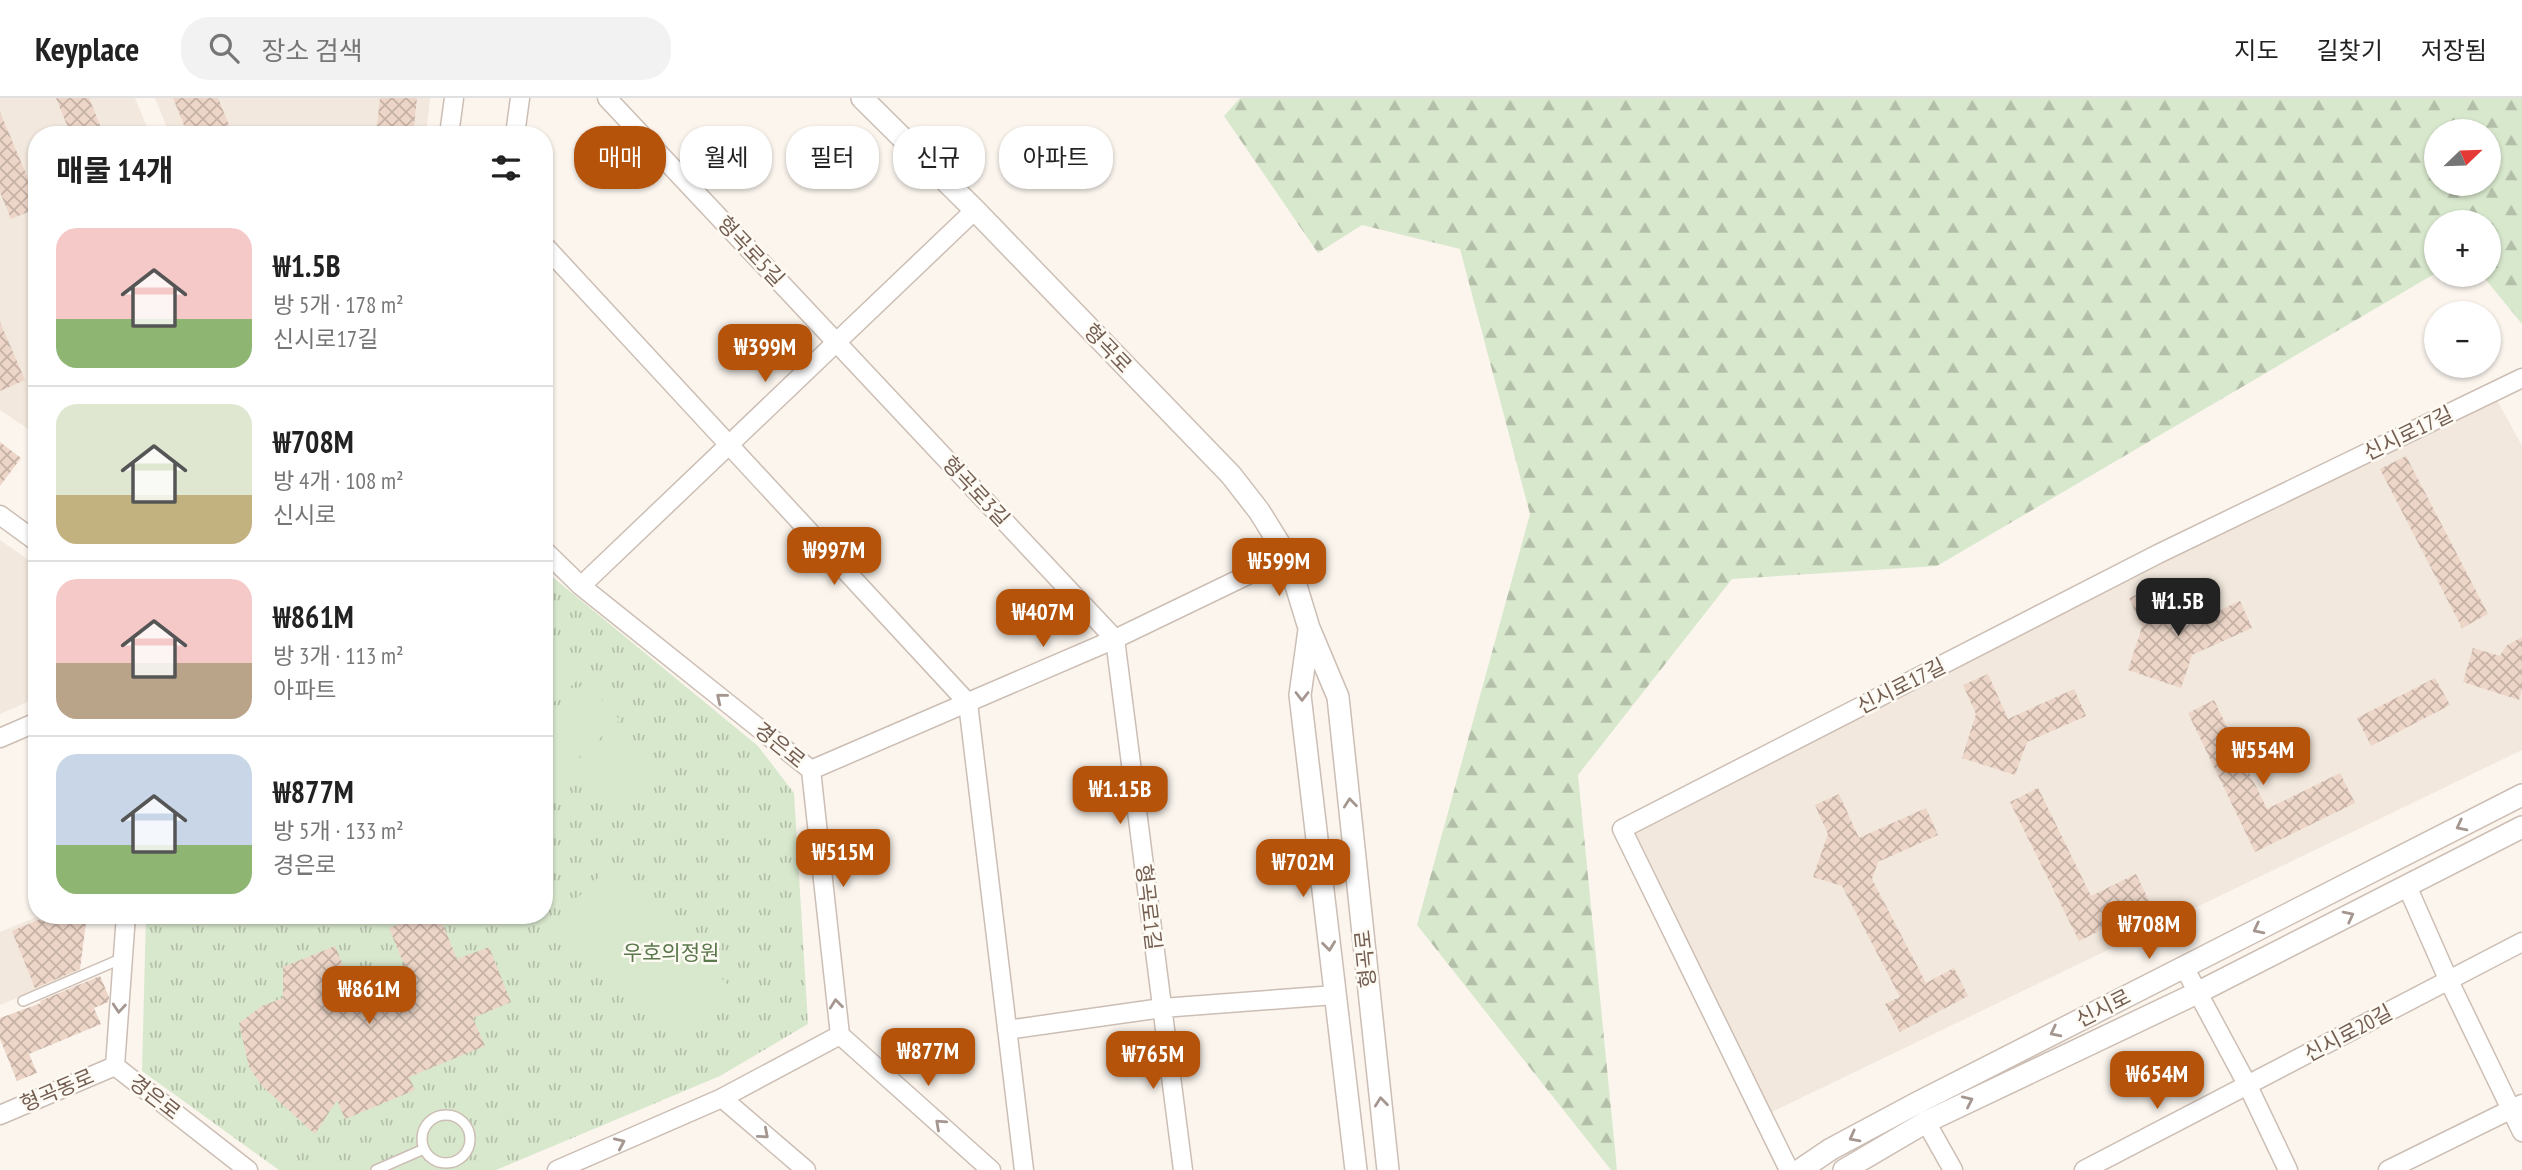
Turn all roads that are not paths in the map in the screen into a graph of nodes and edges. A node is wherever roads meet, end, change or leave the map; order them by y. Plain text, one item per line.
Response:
1 (454, 98) edge
2 (520, 98) edge
3 (607, 98) edge
4 (862, 98) edge
5 (450, 126) edge
6 (516, 126) edge
7 (975, 211) junction
8 (553, 255) edge
9 (837, 342) junction
10 (2522, 377) edge
11 (729, 446) junction
12 (0, 515) edge
13 (28, 535) edge
14 (1287, 556) junction
15 (553, 559) edge
16 (581, 586) junction
17 (1310, 628) junction
18 (1115, 639) junction
19 (968, 703) junction
20 (28, 726) edge
21 (0, 738) edge
22 (811, 770) junction
23 (2522, 795) edge
24 (2522, 827) edge
25 (2407, 886) junction
26 (125, 924) edge
27 (2522, 942) edge
28 (123, 958) junction
29 (2184, 967) junction
30 (2448, 979) junction
31 (2197, 993) junction
32 (1335, 995) junction
33 (23, 1001) dead end
34 (1162, 1008) junction
35 (1007, 1030) junction
36 (840, 1035) junction
37 (115, 1066) junction
38 (2248, 1086) junction
39 (722, 1098) junction
40 (2517, 1107) edge
41 (0, 1115) edge
42 (1926, 1122) junction
43 (2522, 1132) edge
44 (424, 1149) junction
45 (456, 1166) edge
46 (248, 1170) edge
47 (376, 1170) edge
48 (557, 1170) edge
49 (806, 1170) edge
50 (991, 1170) edge
51 (1024, 1170) edge
52 (1183, 1170) edge
53 (1356, 1170) edge
54 (1388, 1170) edge
55 (1789, 1170) edge
56 (1800, 1170) edge
57 (1844, 1170) edge
58 (1953, 1170) edge
59 (2084, 1170) edge
60 (2288, 1170) edge
61 (2388, 1170) edge

1 - 5 street
2 - 6 street
3 - 9 street, 형곡로5길
4 - 7 street, 형곡로
7 - 9 street
7 - 14 street, 형곡로
8 - 11 street
9 - 11 street
9 - 18 street, 형곡로3길
10 - 55 street, 신시로17길
11 - 16 street
11 - 19 street
12 - 13 street
14 - 17 street, 형곡로
14 - 18 street
15 - 16 street, 경은로
22 -> 16 street, 경은로
17 -> 32 street, 형곡로
54 -> 17 street, 형곡로
18 - 19 street
18 - 34 street, 형곡로1길
19 - 22 street
19 - 35 street
20 - 21 street
36 -> 22 street, 경은로
23 -> 29 street, 신시로
24 - 25 street, 신시로
25 - 30 street
31 -> 25 street, 신시로
26 - 28 street, 경은로
27 - 30 street, 신시로20길
28 - 33 lane
28 -> 37 street, 경은로
29 - 31 street
29 -> 56 street, 신시로
30 - 38 street, 신시로20길
30 - 40 street
31 - 38 street
42 -> 31 street, 신시로
32 - 34 street
32 - 53 street, 형곡로
34 - 35 street
34 - 52 street
35 - 51 street
36 - 39 street
50 -> 36 street
37 - 41 street, 형곡동로
37 - 46 street, 경은로
38 - 59 street, 신시로20길
38 - 60 street
48 -> 39 street
39 -> 49 street
40 - 43 street
40 - 61 street
42 - 57 street, 신시로
42 - 58 street
44 - 45 lane
44 - 45 lane
44 - 47 lane

